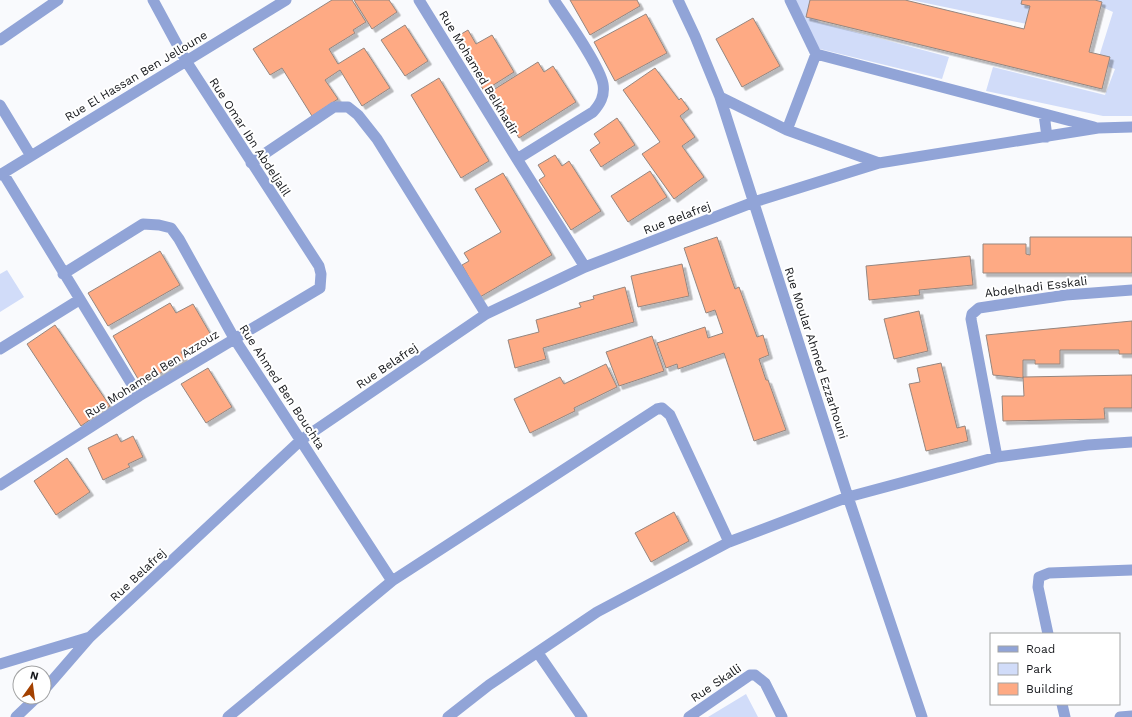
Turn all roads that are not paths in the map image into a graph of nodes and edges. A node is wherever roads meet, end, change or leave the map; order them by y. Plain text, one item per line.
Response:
1 (58, 0) edge
2 (153, 0) edge
3 (286, 0) edge
4 (419, 0) edge
5 (554, 0) edge
6 (678, 0) edge
7 (790, 0) edge
8 (0, 40) edge
9 (816, 54) junction
10 (186, 61) junction
11 (720, 97) junction
12 (0, 105) edge
13 (1044, 114) junction
14 (1132, 127) edge
15 (1098, 128) junction
16 (787, 130) junction
17 (1046, 137) junction
18 (31, 156) junction
19 (517, 160) junction
20 (251, 163) junction
21 (880, 163) junction
22 (1, 174) edge
23 (754, 202) junction
24 (586, 267) junction
25 (63, 274) junction
26 (320, 288) joint
27 (1132, 290) edge
28 (79, 300) junction
29 (486, 314) junction
30 (234, 338) junction
31 (0, 349) edge
32 (139, 396) junction
33 (301, 440) junction
34 (1132, 442) edge
35 (997, 457) junction
36 (0, 485) edge
37 (848, 497) junction
38 (729, 542) junction
39 (1132, 570) edge
40 (392, 581) junction
41 (1048, 633) edge
42 (90, 637) junction
43 (538, 653) junction
44 (0, 664) edge
45 (52, 681) edge
46 (29, 705) edge
47 (1062, 705) edge
48 (1132, 716) edge
49 (16, 717) edge
50 (228, 717) edge
51 (448, 717) edge
52 (582, 717) edge
53 (689, 717) edge
54 (782, 717) edge
55 (922, 717) edge
56 (1065, 717) edge
57 (1120, 717) edge

1 - 8 street
2 - 10 street, Rue Omar Ibn Abdeljalil
3 - 10 street, Rue El Hassan Ben Jelloune
4 - 19 street, Rue Mohamed Belkhadir
5 - 19 street
6 - 11 street, Rue Moular Ahmed Ezzarhouni
7 - 9 street
9 - 13 street
9 - 16 street
10 - 18 street, Rue El Hassan Ben Jelloune
10 - 20 street, Rue Omar Ibn Abdeljalil
11 - 16 street
11 - 23 street, Rue Moular Ahmed Ezzarhouni
12 - 18 street
13 - 15 street
13 - 17 street
14 - 15 street
15 - 17 street, Rue Belafrej
16 - 21 street
17 - 21 street, Rue Belafrej
18 - 22 street, Rue El Hassan Ben Jelloune
19 - 24 street, Rue Mohamed Belkhadir
20 - 26 street, Rue Omar Ibn Abdeljalil
20 - 29 street
21 - 23 street, Rue Belafrej
22 - 25 street
23 - 24 street, Rue Belafrej
23 - 37 street, Rue Moular Ahmed Ezzarhouni
24 - 29 street, Rue Belafrej
25 - 28 street
25 - 30 street, Rue Ahmed Ben Bouchta
26 - 30 street, Rue Mohamed Ben Azzouz
27 - 35 street, Abdelhadi Esskali
28 - 31 street
28 - 32 street
29 - 33 street, Rue Belafrej
30 - 32 street, Rue Mohamed Ben Azzouz
30 - 33 street, Rue Ahmed Ben Bouchta
32 - 36 street, Rue Mohamed Ben Azzouz
33 - 40 street, Rue Ahmed Ben Bouchta
33 - 42 street, Rue Belafrej
34 - 35 street
35 - 37 street
37 - 38 street
37 - 55 street, Rue Moular Ahmed Ezzarhouni
38 - 40 street
38 - 43 street
39 - 41 street
40 - 50 street
42 - 44 street, Rue Belafrej
42 - 45 street, Rue Belafrej
43 - 51 street
43 - 52 street
46 - 49 street
47 - 56 street
48 - 57 street
53 - 54 street, Rue Skalli

